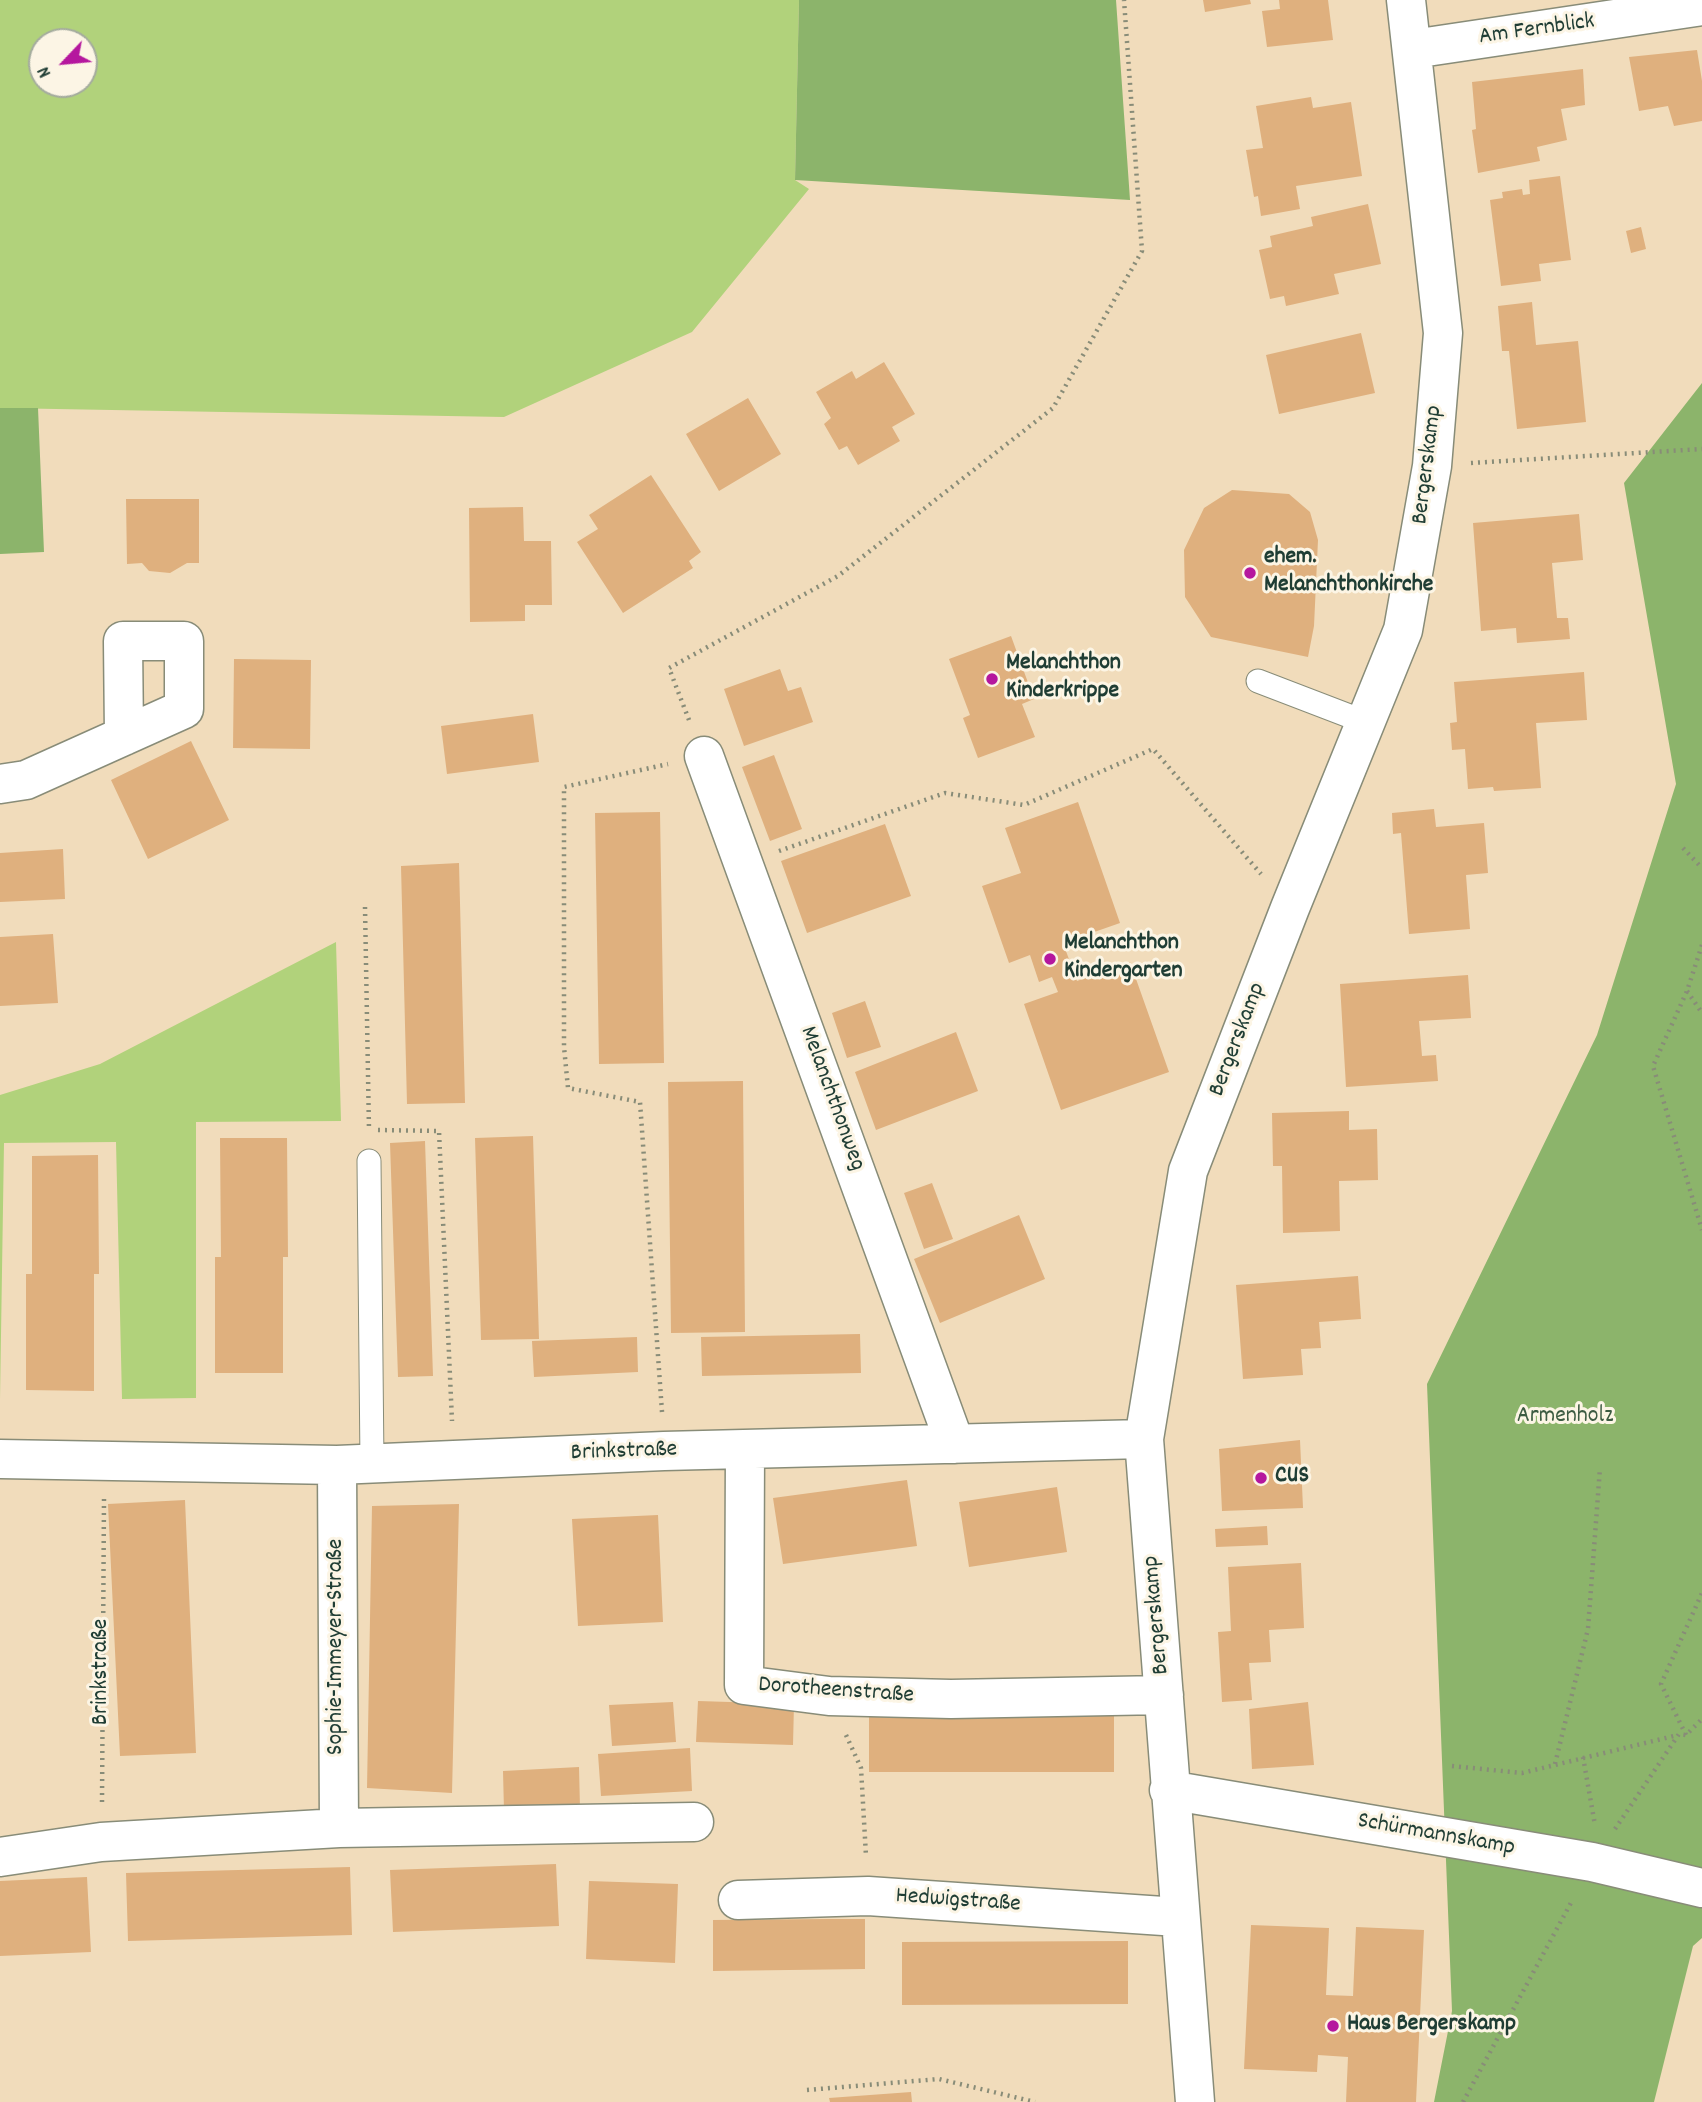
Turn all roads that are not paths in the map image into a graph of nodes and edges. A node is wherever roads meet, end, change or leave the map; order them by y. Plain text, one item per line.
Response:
1 (1406, 0) edge
2 (1702, 6) edge
3 (1413, 49) junction
4 (1258, 681) dead end
5 (1365, 722) junction
6 (124, 736) dead end
7 (704, 756) road end
8 (0, 784) edge
9 (369, 1160) dead end
10 (1144, 1439) junction
11 (956, 1444) junction
12 (745, 1449) junction
13 (0, 1459) edge
14 (355, 1465) junction
15 (1164, 1695) junction
16 (1169, 1790) junction
17 (694, 1822) dead end
18 (339, 1828) junction
19 (0, 1857) edge
20 (1702, 1888) edge
21 (738, 1900) dead end
22 (1178, 1917) junction
23 (1195, 2102) edge

1 - 3 street, Bergerskamp
2 - 3 street, Am Fernblick
3 - 5 street, Bergerskamp
4 - 5 lane
5 - 10 street, Bergerskamp
6 - 8 street
7 - 11 street, Melanchthonweg
9 - 14 lane
10 - 11 street, Brinkstraße
10 - 15 street, Bergerskamp
11 - 12 street, Brinkstraße
12 - 14 street, Brinkstraße
12 - 15 street, Dorotheenstraße
13 - 14 street, Brinkstraße
14 - 18 street, Sophie-Immeyer-Straße
15 - 16 street, Bergerskamp
16 - 20 street, Schürmannskamp
16 - 22 street, Bergerskamp
17 - 18 street
18 - 19 street
21 - 22 street, Hedwigstraße
22 - 23 street, Bergerskamp

